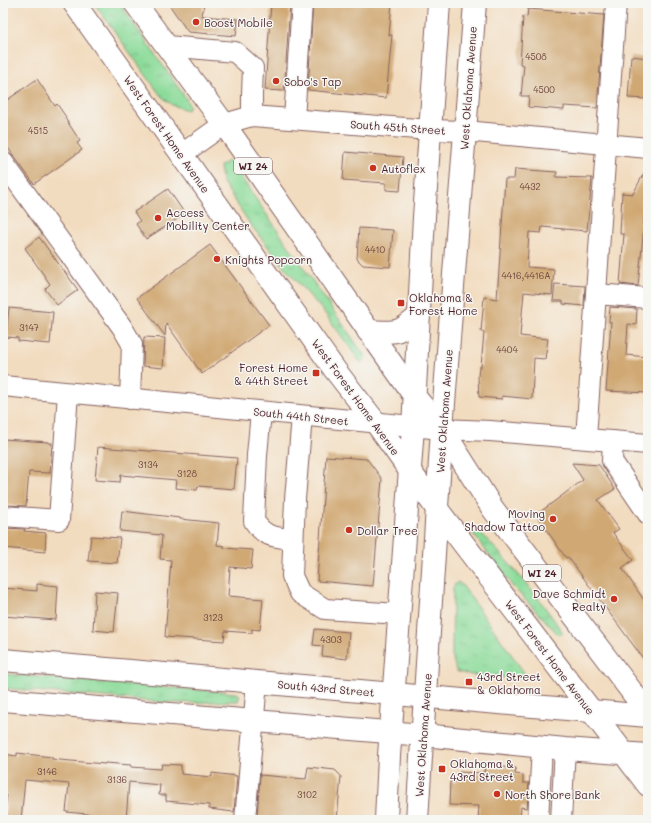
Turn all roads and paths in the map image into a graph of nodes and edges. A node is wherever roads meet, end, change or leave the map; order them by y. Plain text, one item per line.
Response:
1 (74, 3) edge
2 (135, 3) edge
3 (302, 3) edge
4 (439, 3) edge
5 (475, 3) edge
6 (616, 3) edge
7 (167, 46) junction
8 (252, 116) junction
9 (294, 119) junction
10 (224, 124) junction
11 (430, 130) junction
12 (465, 131) junction
13 (607, 145) junction
14 (648, 148) edge
15 (182, 154) junction
16 (3, 162) edge
17 (596, 294) junction
18 (648, 298) edge
19 (419, 316) junction
20 (368, 331) junction
21 (3, 386) edge
22 (68, 393) junction
23 (415, 397) junction
24 (130, 399) junction
25 (261, 412) junction
26 (302, 416) junction
27 (376, 423) junction
28 (413, 427) junction
29 (442, 429) junction
30 (586, 438) junction
31 (613, 441) junction
32 (648, 444) edge
33 (410, 470) junction
34 (437, 509) junction
35 (648, 514) edge
36 (3, 516) edge
37 (293, 539) junction
38 (399, 614) junction
39 (3, 660) edge
40 (256, 682) junction
41 (394, 694) junction
42 (426, 696) junction
43 (3, 700) edge
44 (590, 710) junction
45 (648, 713) edge
46 (648, 716) edge
47 (253, 721) junction
48 (391, 732) junction
49 (423, 735) junction
50 (542, 747) junction
51 (565, 749) junction
52 (623, 753) junction
53 (648, 755) edge
54 (648, 785) edge
55 (246, 820) edge
56 (386, 820) edge
57 (418, 820) edge
58 (538, 820) edge
59 (561, 820) edge

1 - 15 main road, West Forest Home Avenue
2 - 7 main road, WI 24
3 - 9 street
4 - 11 main road
5 - 12 main road, West Oklahoma Avenue
6 - 13 street
7 - 8 street
7 - 10 main road, WI 24
8 - 9 street, South 45th Street
8 - 10 street, South 45th Street
9 - 11 street, South 45th Street
10 - 15 street, South 45th Street
10 - 20 main road, WI 24
11 - 12 street, South 45th Street
11 - 19 main road
12 - 13 street, South 45th Street
12 - 29 main road, West Oklahoma Avenue
13 - 14 street, South 45th Street
13 - 17 street
15 - 27 main road, West Forest Home Avenue
16 - 24 street
17 - 18 street
17 - 30 street
19 - 20 main road
19 - 23 main road
20 - 23 main road, WI 24
21 - 22 street, South 44th Street
22 - 24 street, South 44th Street
22 - 36 street
23 - 28 main road
23 - 29 main road, WI 24
24 - 25 street, South 44th Street
25 - 26 street, South 44th Street
25 - 37 street
26 - 27 street, South 44th Street
26 - 37 street
27 - 28 street, South 44th Street
27 - 33 main road, West Forest Home Avenue
28 - 29 street, South 44th Street
28 - 33 main road
29 - 30 street, South 44th Street
29 - 34 main road, West Oklahoma Avenue
29 - 45 main road, WI 24
30 - 31 street, South 44th Street
31 - 32 street, South 44th Street
31 - 35 street
33 - 34 main road, West Forest Home Avenue
33 - 38 main road
34 - 42 main road, West Oklahoma Avenue
34 - 44 main road, West Forest Home Avenue
37 - 38 street
38 - 41 main road
39 - 40 main road, South 43rd Street
40 - 41 main road, South 43rd Street
40 - 47 street
41 - 42 main road, South 43rd Street
41 - 48 main road
42 - 44 main road, South 43rd Street
42 - 49 main road, West Oklahoma Avenue
43 - 47 main road
44 - 46 main road, South 43rd Street
44 - 52 main road, West Forest Home Avenue
47 - 48 main road
47 - 55 street
48 - 49 main road
48 - 56 main road
49 - 50 main road
49 - 57 main road, West Oklahoma Avenue
50 - 51 main road
50 - 58 street
51 - 52 main road
51 - 59 street
52 - 53 main road
52 - 54 main road, West Forest Home Avenue

